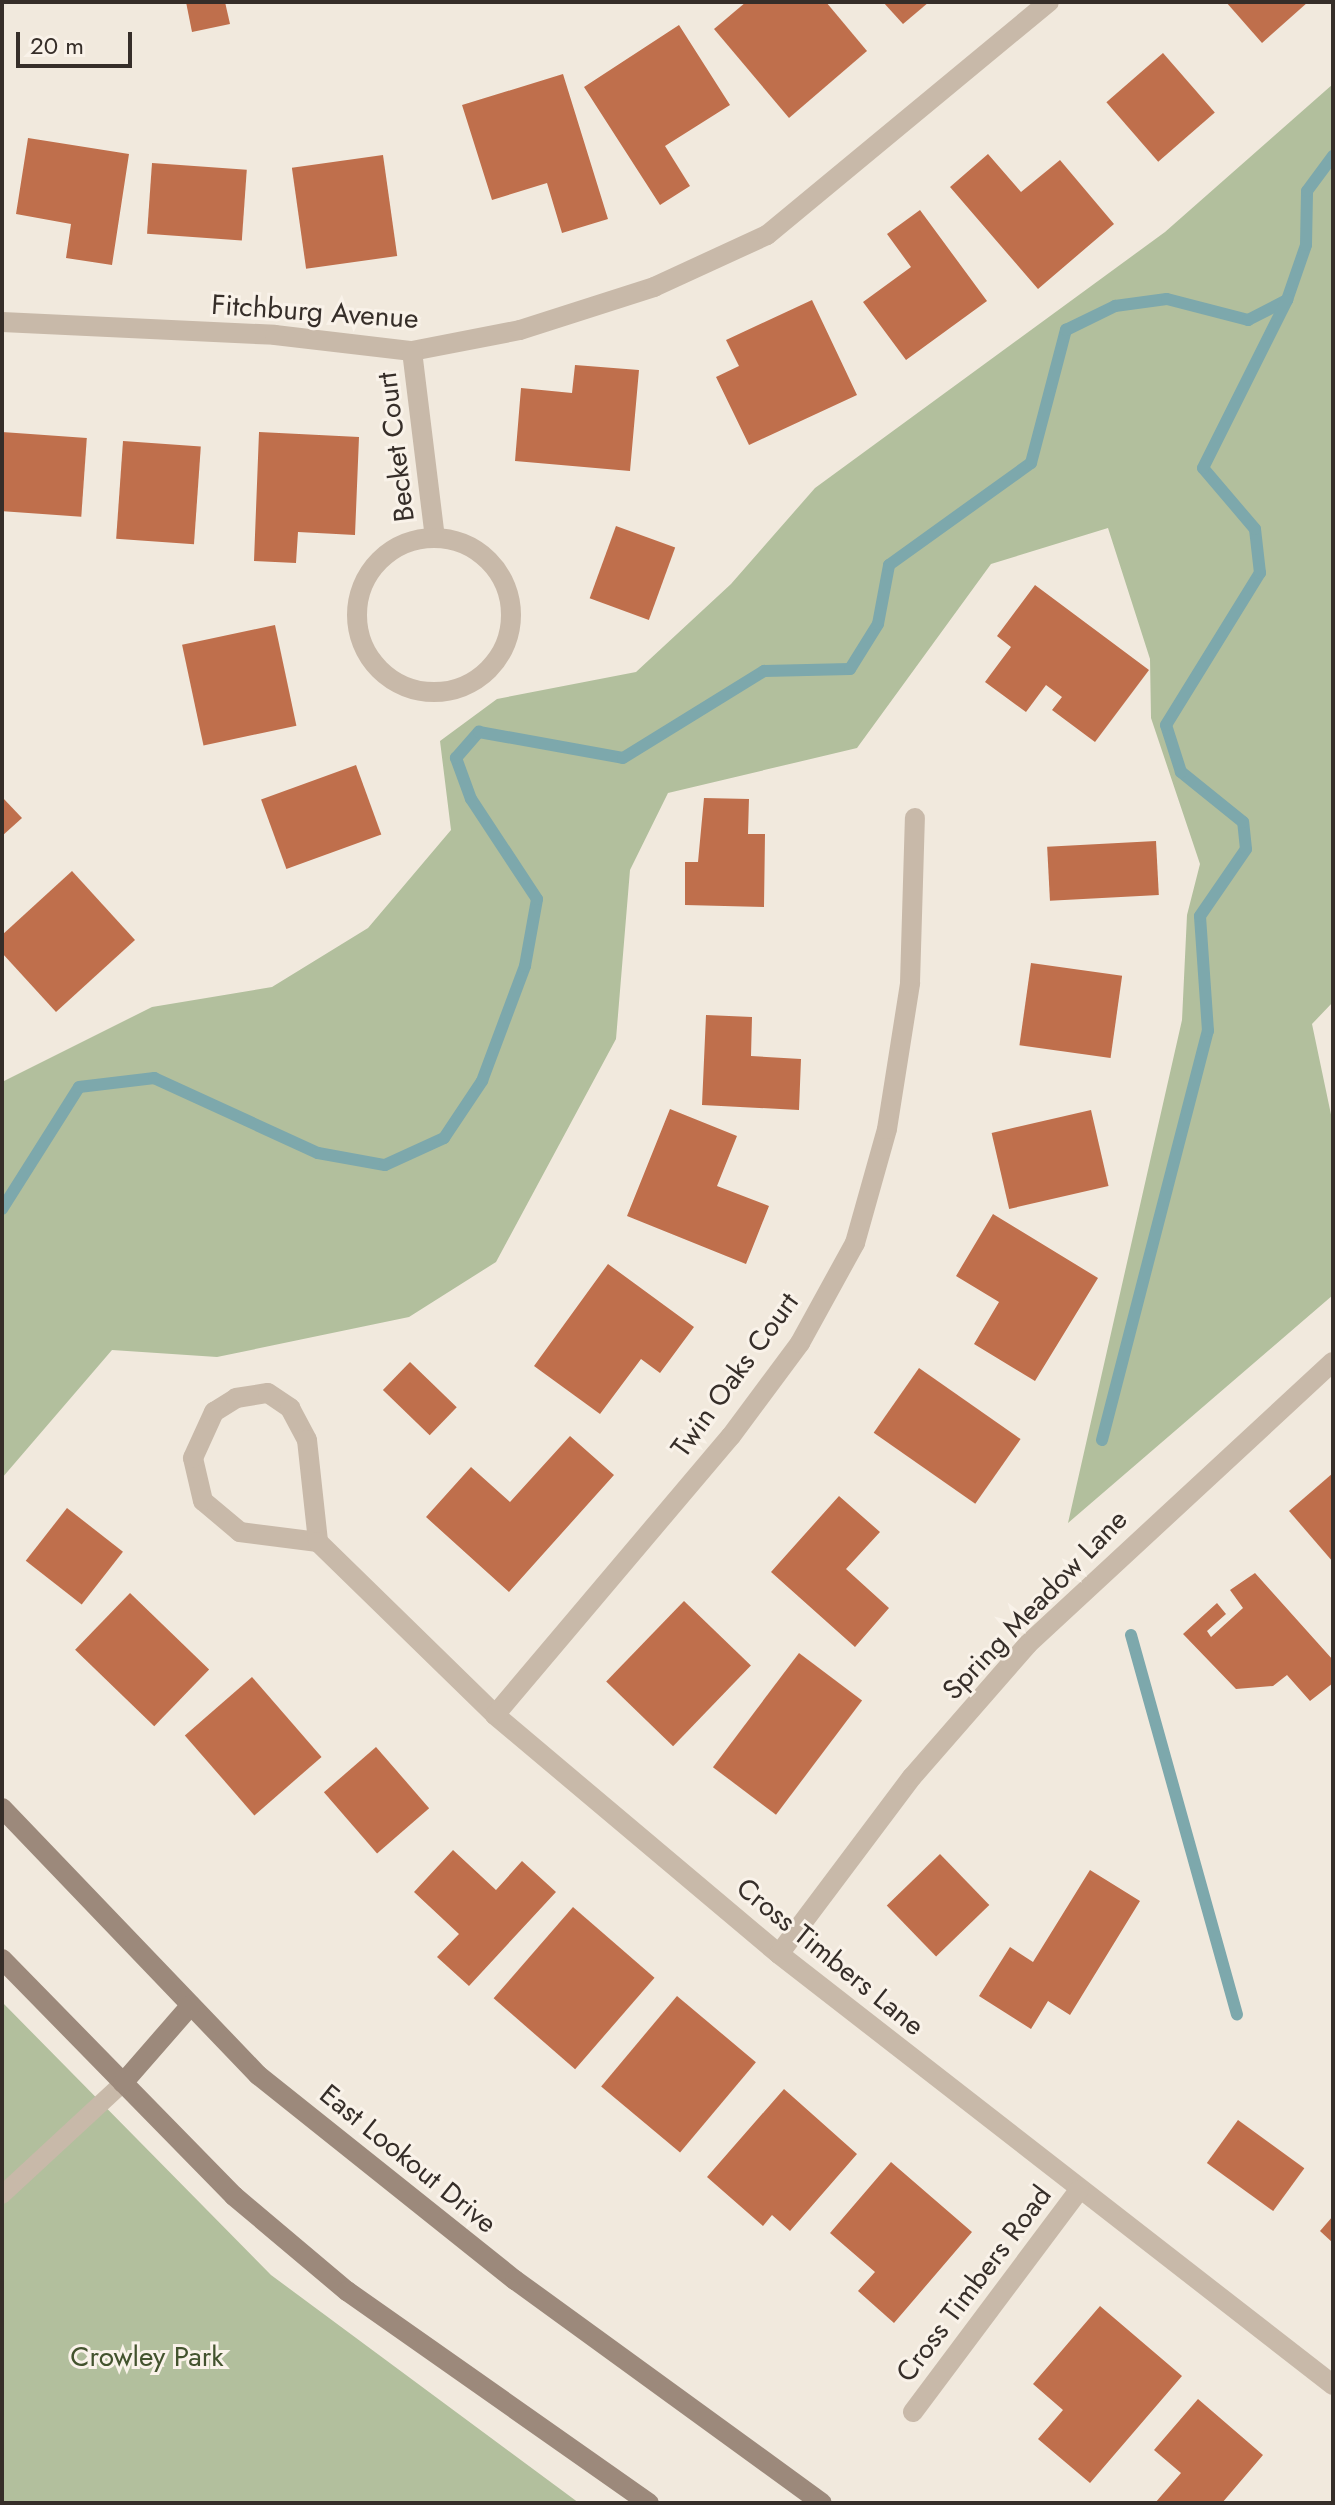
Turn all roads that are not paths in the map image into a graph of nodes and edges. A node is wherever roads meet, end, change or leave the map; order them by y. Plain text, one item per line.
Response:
1 (1049, 2) edge
2 (2, 322) edge
3 (412, 351) junction
4 (435, 537) junction
5 (915, 818) dead end
6 (1333, 1362) edge
7 (318, 1542) junction
8 (495, 1715) junction
9 (2, 1808) edge
10 (779, 1954) junction
11 (2, 1959) edge
12 (191, 2005) junction
13 (123, 2083) junction
14 (1079, 2190) junction
15 (2, 2195) edge
16 (1333, 2385) edge
17 (913, 2412) dead end
18 (649, 2503) edge
19 (822, 2503) edge

1 - 3 street, Fitchburg Avenue
2 - 3 street, Fitchburg Avenue
3 - 4 street, Becket Court
4 - 4 street, Becket Court
5 - 8 street, Twin Oaks Court
6 - 10 street, Spring Meadow Lane
7 - 7 street
7 - 8 street, Cross Timbers Lane
8 - 10 street, Cross Timbers Lane
9 - 12 main road, East Lookout Drive
10 - 14 street, Cross Timbers Lane
11 - 13 main road
12 - 13 main road
12 - 19 main road, East Lookout Drive
13 - 15 lane
13 - 18 main road
14 - 16 street, Cross Timbers Lane
14 - 17 street, Cross Timbers Road

